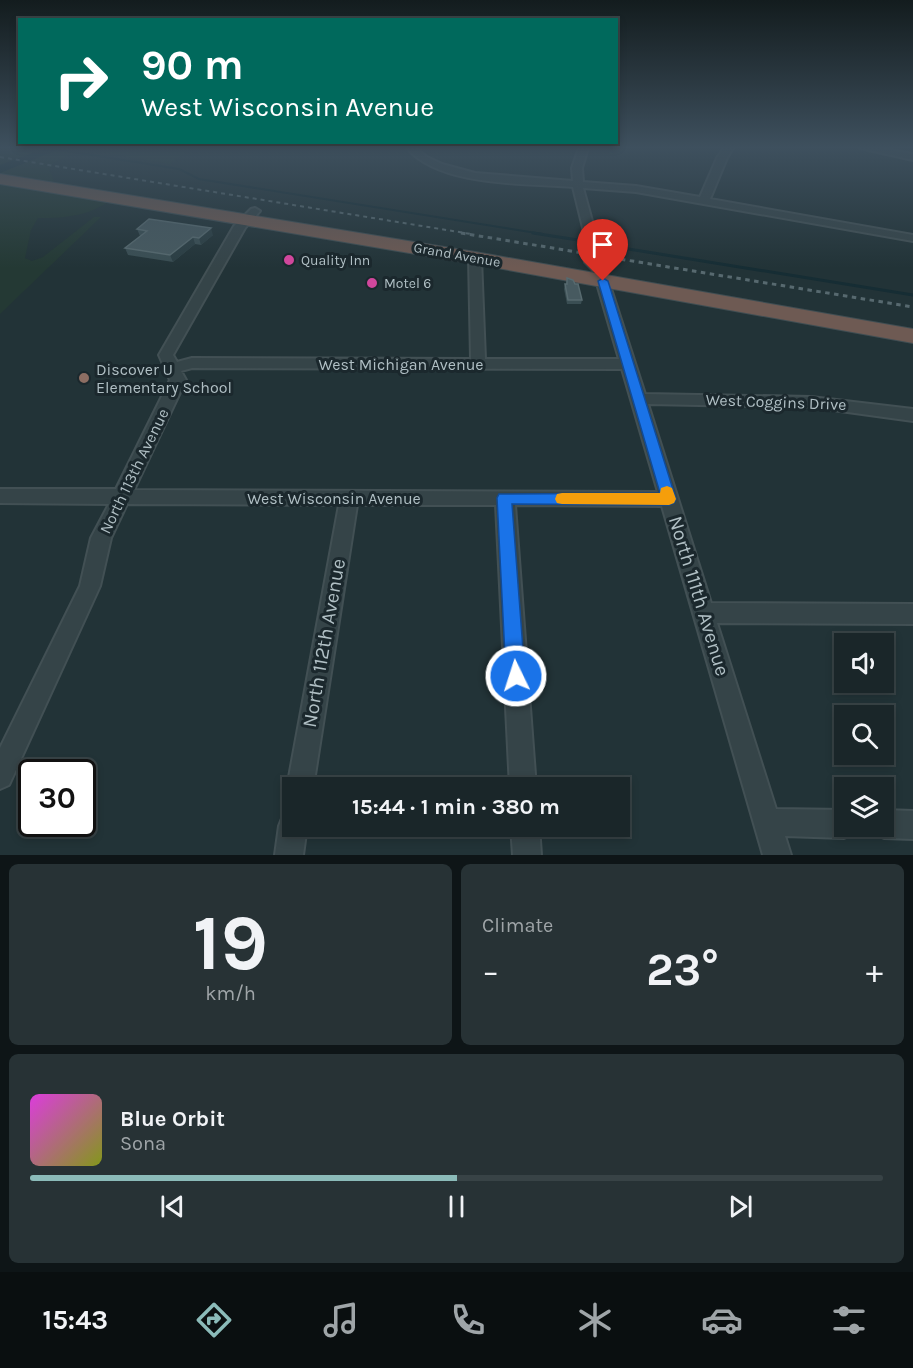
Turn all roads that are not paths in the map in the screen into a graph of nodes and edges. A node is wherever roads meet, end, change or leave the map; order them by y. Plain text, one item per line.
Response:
1 (82, 188) edge
2 (578, 188) edge
3 (623, 188) edge
4 (709, 188) edge
5 (704, 200) junction
6 (250, 215) junction
7 (913, 238) edge
8 (475, 258) junction
9 (601, 275) junction
10 (913, 324) edge
11 (913, 336) edge
12 (478, 364) junction
13 (629, 364) junction
14 (173, 368) junction
15 (639, 399) junction
16 (913, 415) edge
17 (0, 496) edge
18 (123, 497) junction
19 (349, 498) junction
20 (504, 498) junction
21 (669, 499) junction
22 (704, 613) junction
23 (913, 614) edge
24 (0, 776) edge
25 (302, 777) edge
26 (522, 777) edge
27 (767, 822) junction
28 (834, 824) edge
29 (894, 824) edge
30 (913, 825) edge
31 (291, 837) edge
32 (526, 837) edge
33 (289, 855) edge
34 (527, 855) edge
35 (777, 855) edge

1 - 6 highway, Grand Avenue
2 - 9 street, North 111th Avenue
3 - 5 street
4 - 5 street
5 - 7 street
6 - 8 highway, Grand Avenue
6 - 9 highway, Grand Avenue
6 - 14 street, North 113th Avenue
8 - 9 highway, Grand Avenue
8 - 12 street
9 - 10 highway, Grand Avenue
9 - 11 highway, Grand Avenue
9 - 13 street, North 111th Avenue
12 - 13 street, West Michigan Avenue
12 - 14 street, West Michigan Avenue
13 - 15 street, North 111th Avenue
14 - 18 street, North 113th Avenue
15 - 16 street, West Coggins Drive
15 - 21 street, North 111th Avenue
17 - 18 street, West Wisconsin Avenue
18 - 19 street, West Wisconsin Avenue
18 - 24 street, North 113th Avenue
19 - 20 street, West Wisconsin Avenue
19 - 25 street, North 112th Avenue
20 - 21 street, West Wisconsin Avenue
20 - 26 street
21 - 22 street, North 111th Avenue
22 - 23 street
22 - 27 street, North 111th Avenue
27 - 28 street
27 - 35 street, North 111th Avenue
29 - 30 street
31 - 33 street
32 - 34 street

